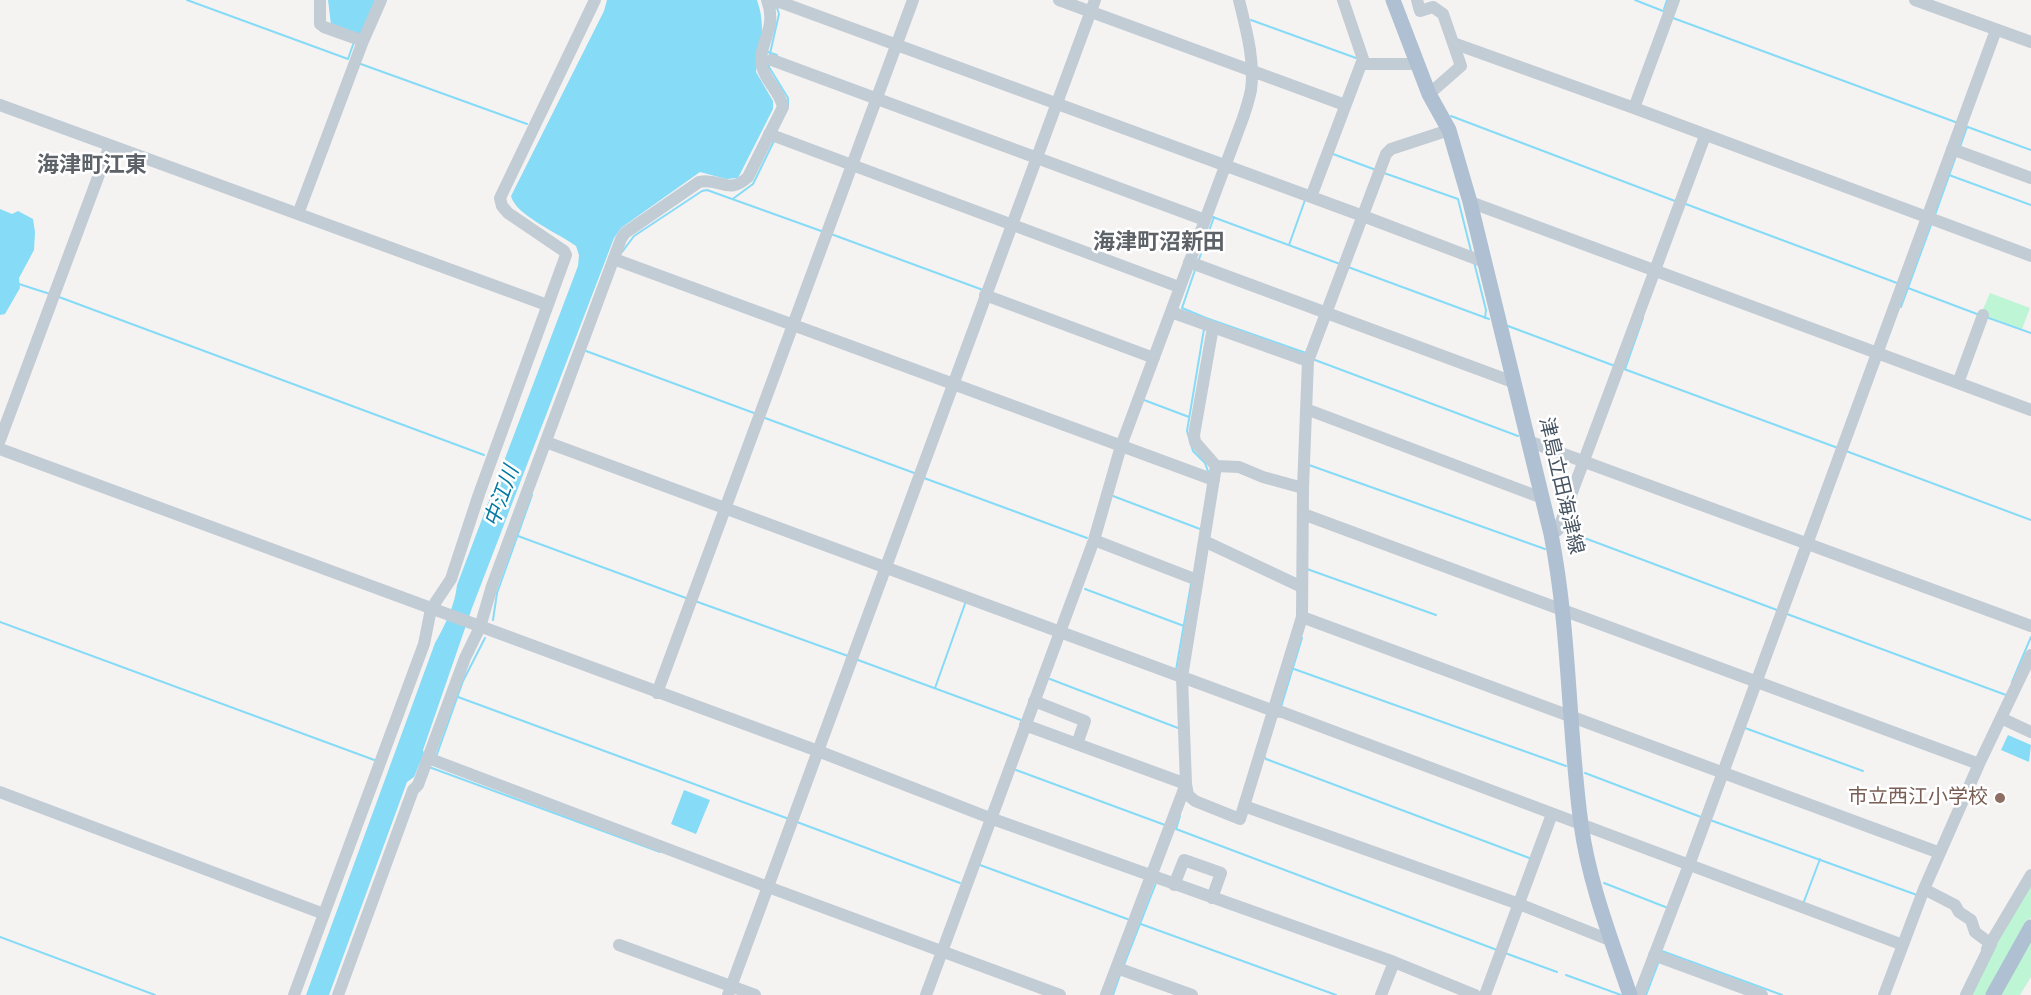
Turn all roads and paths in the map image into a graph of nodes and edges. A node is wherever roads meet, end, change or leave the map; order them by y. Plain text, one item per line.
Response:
1 (320, 0) edge
2 (381, 0) edge
3 (595, 0) edge
4 (913, 0) edge
5 (1059, 0) edge
6 (1239, 0) edge
7 (1343, 0) edge
8 (1393, 0) edge
9 (1416, 0) edge
10 (1674, 0) edge
11 (1915, 0) edge
12 (768, 2) edge
13 (1092, 6) edge
14 (1996, 30) junction
15 (359, 40) junction
16 (2031, 42) edge
17 (1453, 44) junction
18 (897, 45) junction
19 (766, 54) junction
20 (1361, 64) junction
21 (1417, 64) junction
22 (1252, 71) junction
23 (1429, 94) junction
24 (878, 96) junction
25 (1056, 104) junction
26 (0, 105) edge
27 (1345, 105) junction
28 (1634, 108) junction
29 (1449, 130) junction
30 (769, 134) junction
31 (1705, 136) junction
32 (110, 145) junction
33 (1952, 149) junction
34 (1038, 155) junction
35 (852, 166) junction
36 (1225, 166) junction
37 (2031, 178) edge
38 (1311, 197) junction
39 (1470, 202) junction
40 (298, 214) junction
41 (1363, 216) junction
42 (1206, 217) junction
43 (1927, 217) junction
44 (1011, 225) junction
45 (2031, 256) edge
46 (614, 259) junction
47 (1189, 262) junction
48 (1484, 262) junction
49 (1655, 271) junction
50 (1179, 287) junction
51 (985, 295) junction
52 (547, 305) junction
53 (1171, 312) junction
54 (1326, 313) junction
55 (1983, 315) dead end
56 (793, 325) junction
57 (1213, 327) junction
58 (1878, 353) junction
59 (1154, 358) junction
60 (1308, 361) junction
61 (1513, 382) junction
62 (1958, 383) junction
63 (952, 385) junction
64 (1306, 409) junction
65 (2031, 410) edge
66 (0, 440) edge
67 (1528, 441) junction
68 (546, 442) junction
69 (1121, 446) junction
70 (0, 449) edge
71 (1585, 461) junction
72 (1216, 466) junction
73 (1214, 480) junction
74 (1303, 488) junction
75 (1542, 498) junction
76 (726, 508) junction
77 (1303, 514) junction
78 (1551, 534) junction
79 (1094, 540) junction
80 (1204, 541) junction
81 (1807, 543) junction
82 (886, 568) junction
83 (1197, 580) junction
84 (1302, 587) junction
85 (1563, 609) junction
86 (435, 610) junction
87 (1302, 617) junction
88 (478, 626) junction
89 (2031, 626) edge
90 (1059, 632) junction
91 (2031, 656) edge
92 (1182, 677) junction
93 (1756, 681) junction
94 (657, 693) junction
95 (1034, 701) junction
96 (1274, 711) junction
97 (1572, 716) junction
98 (2001, 718) junction
99 (1025, 725) junction
100 (2031, 732) edge
101 (1077, 744) junction
102 (818, 751) junction
103 (426, 763) junction
104 (1978, 764) junction
105 (1722, 773) junction
106 (1186, 784) junction
107 (0, 792) edge
108 (1244, 806) junction
109 (1552, 814) junction
110 (990, 818) junction
111 (1581, 825) junction
112 (1940, 853) junction
113 (1689, 865) junction
114 (2031, 875) edge
115 (1152, 877) junction
116 (1174, 885) junction
117 (768, 887) junction
118 (1924, 889) junction
119 (1212, 898) junction
120 (1519, 904) junction
121 (324, 914) junction
122 (2031, 927) edge
123 (1612, 941) junction
124 (1991, 944) junction
125 (619, 945) dead end
126 (1903, 945) junction
127 (942, 951) junction
128 (1654, 955) junction
129 (1394, 962) junction
130 (1117, 968) junction
131 (729, 990) edge
132 (294, 995) edge
133 (338, 995) edge
134 (755, 995) edge
135 (926, 995) edge
136 (1060, 995) edge
137 (1107, 995) edge
138 (1192, 995) edge
139 (1381, 995) edge
140 (1475, 995) edge
141 (1485, 995) edge
142 (1630, 995) edge
143 (1639, 995) edge
144 (1762, 995) edge
145 (1884, 995) edge
146 (1957, 995) edge
147 (1966, 995) edge
148 (1993, 995) edge

1 - 15 street
2 - 15 street
3 - 52 street
4 - 18 street
5 - 13 street
6 - 22 street
7 - 20 street
8 - 21 main road, 津島立田海津線
9 - 17 street
10 - 28 street
11 - 14 street
12 - 18 street
12 - 19 street
13 - 22 street
13 - 25 street
14 - 16 street
14 - 33 street
15 - 40 street
17 - 23 street
17 - 28 street
18 - 24 street
18 - 25 street
19 - 24 street
19 - 30 street
20 - 21 street
20 - 27 street
21 - 23 main road, 津島立田海津線
22 - 27 street
22 - 36 street
23 - 29 main road, 津島立田海津線
24 - 34 street
24 - 35 street
25 - 34 street
25 - 36 street
26 - 32 street
27 - 38 street
28 - 31 street
29 - 39 main road, 津島立田海津線
29 - 41 street
30 - 35 street
30 - 46 street
31 - 43 street
31 - 49 street
32 - 40 street
32 - 66 street
33 - 37 street
33 - 43 street
34 - 42 street
34 - 44 street
35 - 44 street
35 - 56 street
36 - 38 street
36 - 42 street
38 - 41 street
39 - 48 main road, 津島立田海津線
39 - 49 street
40 - 52 street
41 - 48 street
41 - 54 street
42 - 47 street
43 - 45 street
43 - 58 street
44 - 50 street
44 - 51 street
46 - 56 street
46 - 68 street
47 - 50 street
47 - 54 street
48 - 61 main road, 津島立田海津線
49 - 58 street
49 - 71 street
50 - 53 street
51 - 59 street
51 - 63 street
52 - 86 street
53 - 57 street
53 - 59 street
54 - 60 street
54 - 61 street
55 - 62 street
56 - 63 street
56 - 76 street
57 - 60 street
57 - 72 street
58 - 62 street
58 - 81 street
59 - 69 street
60 - 64 street
61 - 67 main road, 津島立田海津線
62 - 65 street
63 - 69 street
63 - 82 street
64 - 74 street
64 - 75 street
67 - 71 street
67 - 75 main road, 津島立田海津線
68 - 76 street
68 - 88 street
69 - 73 street
69 - 79 street
70 - 86 street
71 - 78 street
71 - 81 street
72 - 73 street
72 - 74 street
73 - 80 street
74 - 77 street
75 - 78 main road, 津島立田海津線
76 - 82 street
76 - 94 street
77 - 84 street
77 - 85 street
78 - 85 main road, 津島立田海津線
79 - 83 street
79 - 90 street
80 - 83 street
80 - 84 street
81 - 89 street
81 - 93 street
82 - 90 street
82 - 102 street
83 - 92 street
84 - 87 street
85 - 93 street
85 - 97 main road, 津島立田海津線
86 - 88 street
86 - 121 street
87 - 96 street
87 - 97 street
88 - 94 street
88 - 103 street
90 - 92 street
90 - 95 street
91 - 98 street
92 - 96 street
92 - 106 street
93 - 104 street
93 - 105 street
94 - 102 street
95 - 99 street
95 - 101 street
96 - 108 street
96 - 109 street
97 - 105 street
97 - 111 main road, 津島立田海津線
98 - 100 street
98 - 104 street
99 - 101 street
99 - 110 street
101 - 106 street
102 - 110 street
102 - 117 street
103 - 117 street
103 - 133 street
104 - 112 street
105 - 112 street
105 - 113 street
106 - 108 street
106 - 115 street
107 - 121 street
108 - 120 street
109 - 111 street
109 - 120 street
110 - 115 street
110 - 127 street
111 - 113 street
111 - 123 main road, 津島立田海津線
112 - 118 street
113 - 126 street
113 - 128 street
114 - 124 street
115 - 116 street
115 - 130 street
116 - 119 street
116 - 119 street
117 - 127 street
117 - 131 street
118 - 124 street
118 - 126 street
119 - 129 street
120 - 123 street
120 - 141 street
121 - 132 street
122 - 148 main road
123 - 142 main road, 津島立田海津線
124 - 146 street
124 - 147 street
125 - 131 street
126 - 145 street
127 - 135 street
127 - 136 street
128 - 143 street
128 - 144 street
129 - 139 street
129 - 140 street
130 - 137 street
130 - 138 street
131 - 134 street

